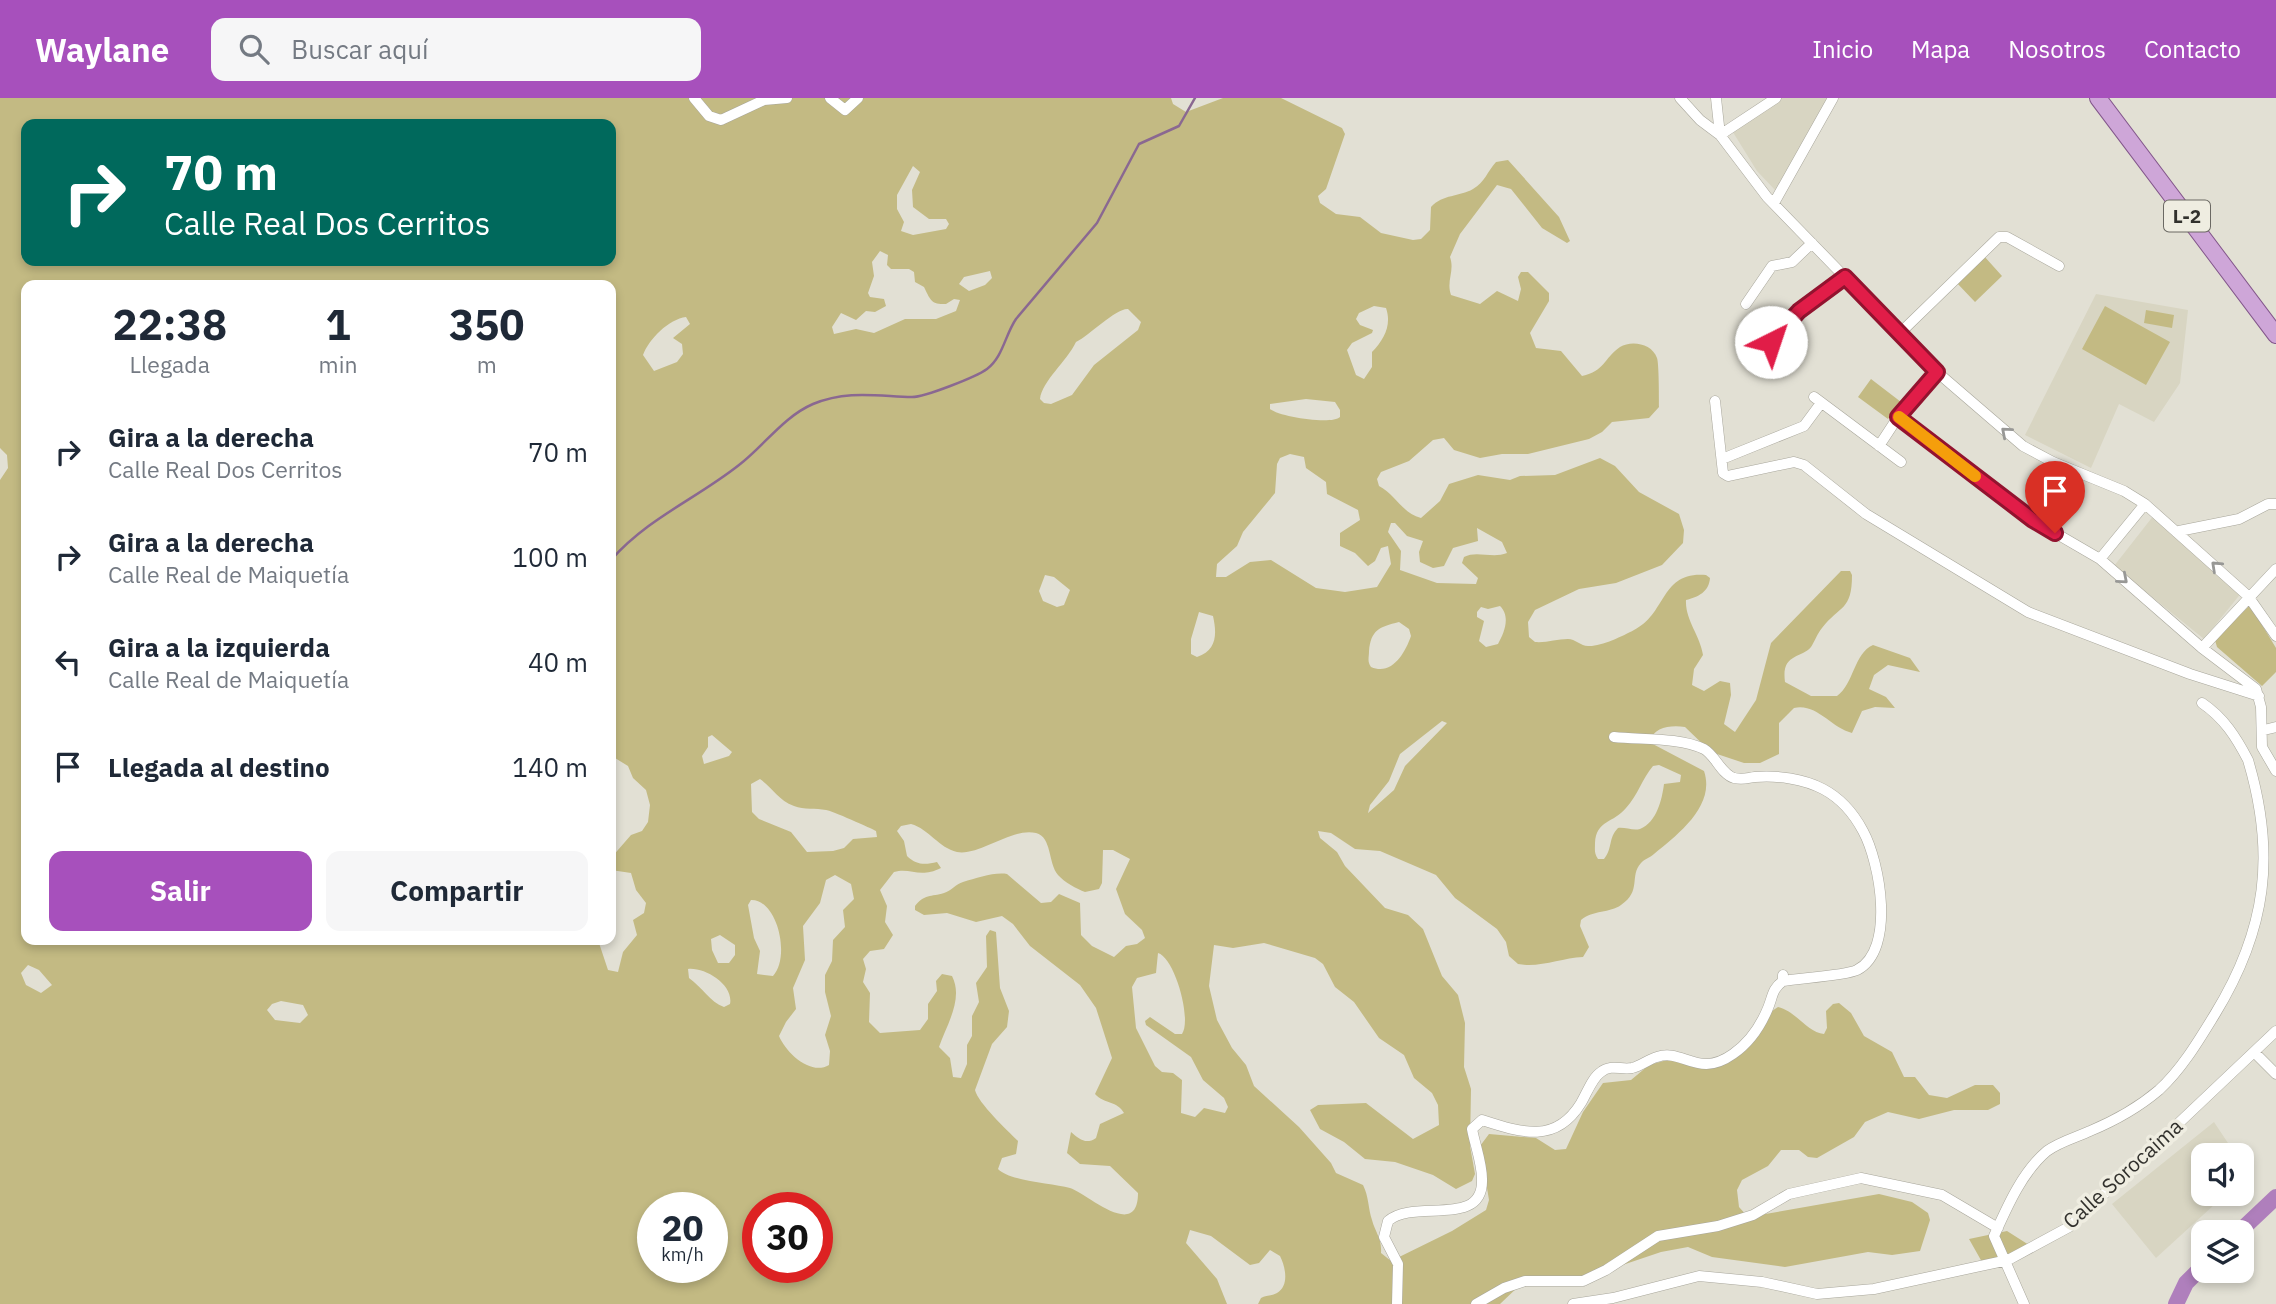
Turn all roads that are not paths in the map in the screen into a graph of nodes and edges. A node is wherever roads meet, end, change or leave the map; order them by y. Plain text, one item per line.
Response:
1 (694, 98) edge
2 (786, 98) edge
3 (830, 98) edge
4 (858, 98) edge
5 (1680, 98) edge
6 (1716, 98) edge
7 (1776, 98) edge
8 (1833, 98) edge
9 (2098, 98) edge
10 (2108, 98) edge
11 (1720, 135) junction
12 (1773, 203) junction
13 (1812, 243) junction
14 (2059, 266) dead end
15 (1845, 277) junction
16 (1746, 304) dead end
17 (2276, 317) edge
18 (1899, 334) junction
19 (2276, 335) edge
20 (1771, 342) dead end
21 (1937, 372) junction
22 (1715, 401) dead end
23 (1898, 417) junction
24 (1879, 446) junction
25 (1722, 459) junction
26 (1900, 462) dead end
27 (2146, 504) junction
28 (2276, 504) edge
29 (2179, 531) junction
30 (2100, 559) junction
31 (2276, 569) edge
32 (2248, 596) junction
33 (2276, 636) edge
34 (2202, 648) junction
35 (2259, 696) junction
36 (2202, 703) dead end
37 (2276, 727) edge
38 (2263, 730) junction
39 (1614, 737) dead end
40 (2276, 771) edge
41 (2275, 842) edge
42 (2276, 1031) edge
43 (2254, 1052) junction
44 (2276, 1074) edge
45 (1998, 1228) junction
46 (2004, 1261) junction
47 (1397, 1304) edge
48 (1476, 1304) edge
49 (1573, 1304) edge
50 (2024, 1304) edge

1 - 2 street
3 - 4 street
5 - 11 street
6 - 11 street
7 - 11 street
8 - 12 street
9 - 19 main road, L-2
10 - 17 main road, L-2
11 - 12 street
12 - 13 street
13 - 15 street
13 - 16 street
14 - 18 street
15 - 18 street
15 - 20 street
18 - 21 street
21 - 23 street
27 -> 21 street
22 - 25 street
23 - 24 street
23 - 30 street
24 - 25 street
24 - 26 street
25 - 35 street
27 - 29 street
27 - 30 street
28 - 29 street
32 -> 29 street
30 -> 34 street
31 - 32 street
32 - 33 street
32 - 34 street
34 - 35 street
35 - 38 street
36 - 41 street
37 - 38 street
38 - 40 street
39 - 47 street
41 - 45 street
42 - 43 street, Calle Sorocaima
43 - 44 street
43 - 46 street, Calle Sorocaima
45 - 46 street
45 - 48 street
46 - 49 street, Calle Sorocaima
46 - 50 street

